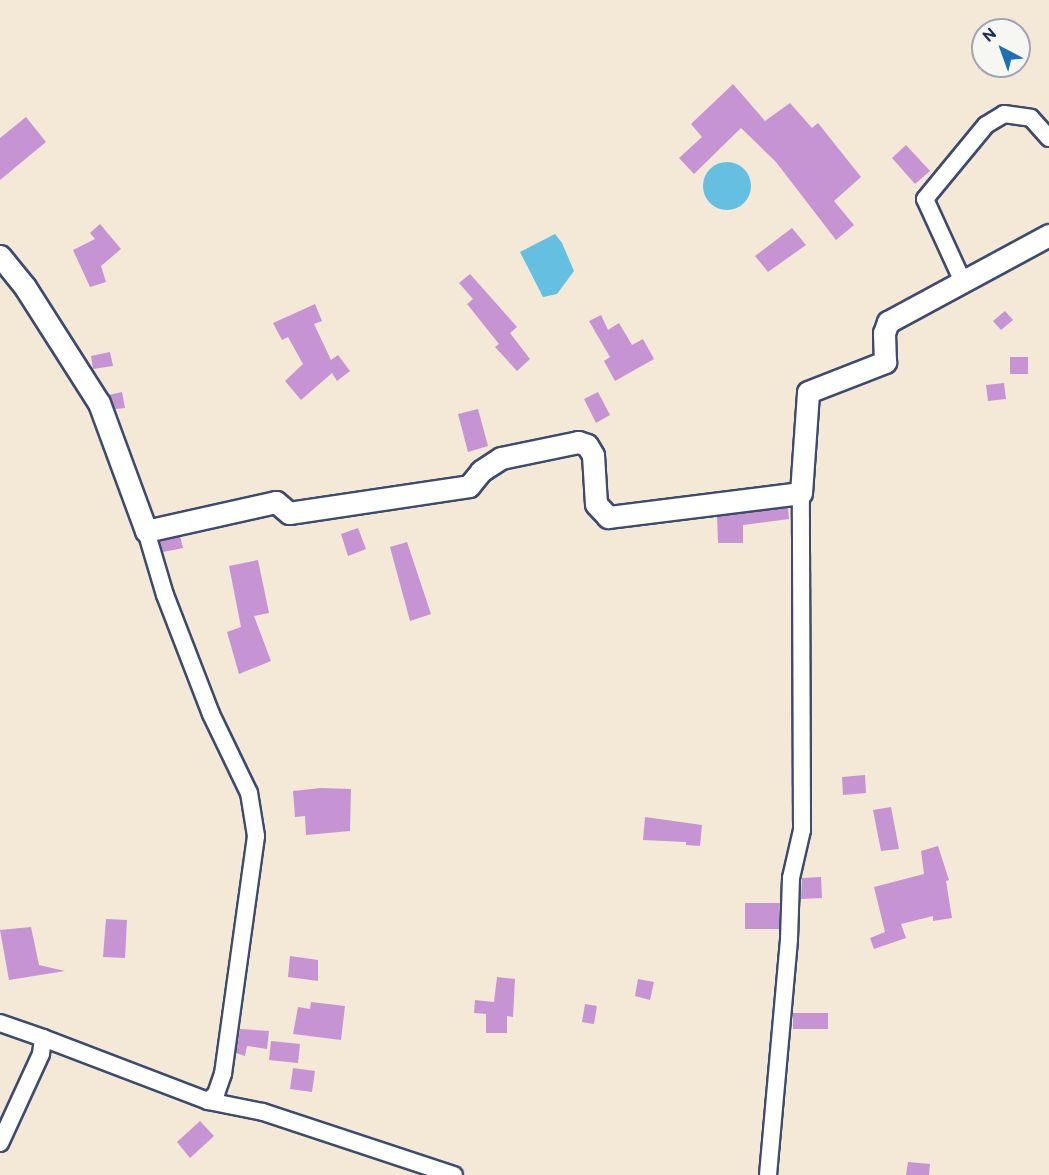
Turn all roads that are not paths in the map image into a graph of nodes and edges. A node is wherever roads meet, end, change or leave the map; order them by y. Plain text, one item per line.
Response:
1 (1049, 138) edge
2 (1049, 235) edge
3 (0, 256) edge
4 (963, 282) junction
5 (801, 493) junction
6 (146, 531) junction
7 (0, 1023) edge
8 (43, 1038) junction
9 (208, 1101) junction
10 (0, 1143) edge
11 (454, 1175) edge
12 (768, 1175) edge

1 - 4 street
2 - 4 main road
3 - 6 main road
4 - 5 main road
5 - 6 main road
5 - 12 street
6 - 9 street
7 - 8 street
8 - 9 street
8 - 10 street
9 - 11 street

